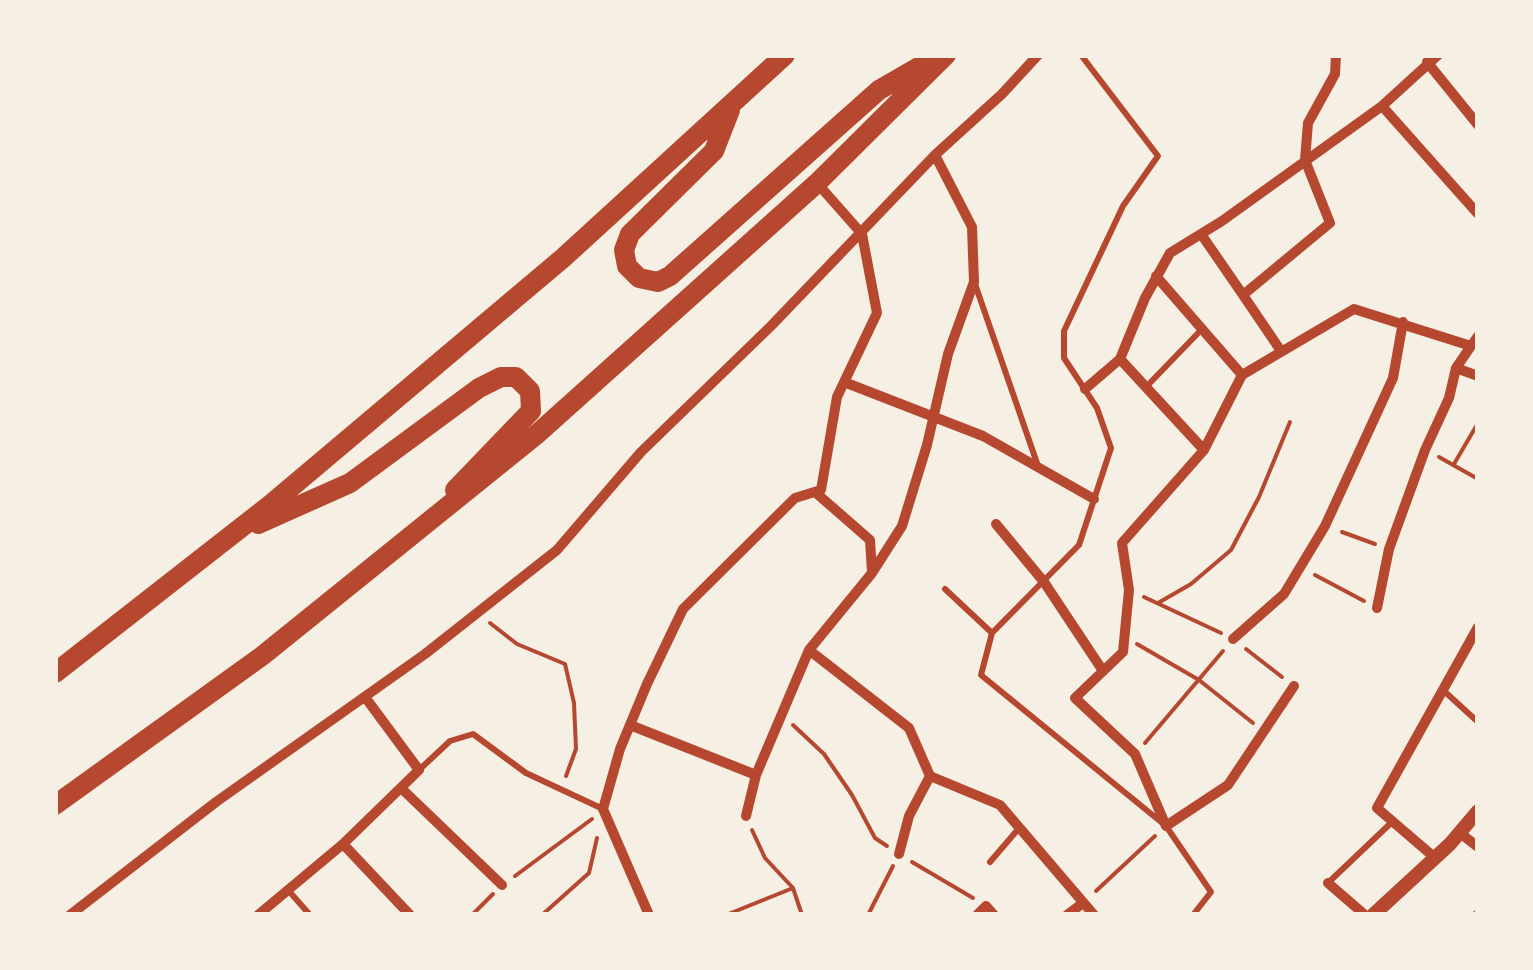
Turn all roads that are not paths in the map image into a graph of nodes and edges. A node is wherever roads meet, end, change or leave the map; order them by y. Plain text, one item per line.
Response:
1 (784, 55) edge
2 (943, 55) edge
3 (1038, 55) edge
4 (1081, 55) edge
5 (1336, 55) edge
6 (1438, 55) edge
7 (1427, 62) junction
8 (732, 103) junction
9 (1382, 106) junction
10 (1478, 124) edge
11 (935, 156) junction
12 (1304, 160) junction
13 (817, 183) junction
14 (1478, 214) edge
15 (862, 234) junction
16 (1201, 234) junction
17 (1156, 276) junction
18 (974, 282) junction
19 (1244, 295) junction
20 (1402, 322) junction
21 (1204, 327) junction
22 (1475, 341) edge
23 (1282, 351) junction
24 (1120, 359) junction
25 (1456, 368) junction
26 (1242, 375) junction
27 (1478, 376) edge
28 (844, 382) junction
29 (1147, 386) junction
30 (1085, 389) junction
31 (933, 416) junction
32 (1204, 450) junction
33 (1038, 467) junction
34 (815, 492) junction
35 (1094, 499) junction
36 (996, 524) dead end
37 (424, 526) junction
38 (226, 539) junction
39 (872, 573) junction
40 (1044, 582) junction
41 (944, 589) dead end
42 (1377, 608) road end
43 (1478, 627) edge
44 (992, 633) junction
45 (1232, 639) road end
46 (809, 650) junction
47 (1103, 671) junction
48 (55, 673) edge
49 (1294, 686) road end
50 (1444, 691) junction
51 (365, 697) junction
52 (1478, 722) edge
53 (630, 725) junction
54 (419, 770) junction
55 (756, 774) junction
56 (930, 776) junction
57 (401, 788) junction
58 (55, 804) edge
59 (603, 810) junction
60 (1478, 812) edge
61 (746, 816) road end
62 (1392, 821) junction
63 (1166, 826) junction
64 (1020, 827) junction
65 (1460, 833) junction
66 (343, 844) junction
67 (1478, 848) edge
68 (899, 854) road end
69 (1434, 858) junction
70 (990, 862) dead end
71 (1328, 883) joint
72 (502, 885) road end
73 (288, 890) junction
74 (1083, 903) junction
75 (70, 915) edge
76 (258, 915) edge
77 (310, 915) edge
78 (410, 915) edge
79 (648, 915) edge
80 (1066, 915) edge
81 (1094, 915) edge
82 (1194, 915) edge
83 (1364, 915) edge
84 (1373, 915) edge

1 - 8 highway
2 - 8 highway
2 - 13 highway
3 - 11 street
4 - 30 lane
5 - 12 street
6 - 7 street
7 - 9 street
7 - 10 street
8 - 38 highway
9 - 12 street
9 - 14 street
11 - 15 street
11 - 18 street
12 - 16 street
12 - 19 street
13 - 15 street
13 - 37 highway
15 - 28 street
15 - 51 street
16 - 17 street
16 - 19 street
17 - 21 street
17 - 24 street
18 - 31 street
18 - 33 lane
19 - 23 street
20 - 22 street
20 - 23 street
20 - 45 street
21 - 26 street
21 - 29 lane
22 - 25 street
23 - 26 street
24 - 29 street
24 - 30 street
25 - 27 street
25 - 42 street
26 - 32 street
28 - 31 street
28 - 34 street
29 - 32 street
30 - 35 lane
31 - 33 street
31 - 39 street
32 - 47 street
33 - 35 street
34 - 39 street
34 - 53 street
35 - 40 lane
36 - 40 street
37 - 38 highway
37 - 58 highway
38 - 48 highway
39 - 46 street
40 - 44 lane
40 - 47 street
41 - 44 lane
43 - 50 street
44 - 63 lane
46 - 55 street
46 - 56 street
47 - 63 street
49 - 63 street
50 - 52 lane
50 - 62 street
51 - 54 street
51 - 75 street
53 - 55 street
53 - 59 street
54 - 57 street
54 - 59 lane
55 - 61 street
56 - 64 street
56 - 68 street
57 - 66 street
57 - 72 street
59 - 79 street
60 - 65 street
62 - 69 street
62 - 71 lane
63 - 82 lane
64 - 70 lane
64 - 74 street
65 - 67 street
65 - 69 street
66 - 73 street
66 - 78 street
69 - 84 street
71 - 83 street
73 - 76 street
73 - 77 lane
74 - 80 street
74 - 81 street

